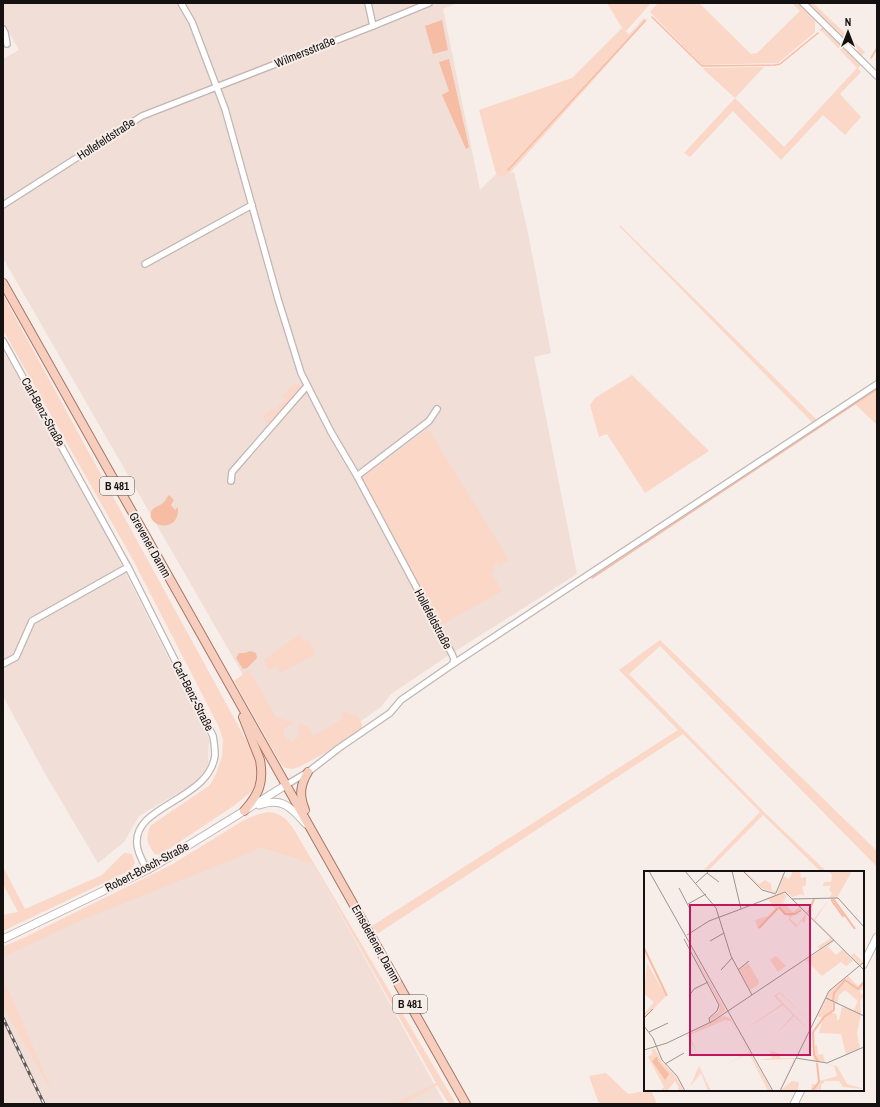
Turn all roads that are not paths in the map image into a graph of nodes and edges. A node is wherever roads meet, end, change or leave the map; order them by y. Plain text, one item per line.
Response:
1 (181, 3) edge
2 (368, 3) edge
3 (430, 3) edge
4 (803, 3) edge
5 (373, 26) junction
6 (3, 29) edge
7 (7, 44) dead end
8 (877, 76) edge
9 (217, 87) junction
10 (3, 205) edge
11 (252, 205) junction
12 (145, 264) dead end
13 (3, 283) edge
14 (3, 341) edge
15 (877, 384) edge
16 (307, 386) junction
17 (437, 409) dead end
18 (357, 476) junction
19 (231, 481) dead end
20 (128, 567) junction
21 (3, 664) edge
22 (453, 664) junction
23 (231, 688) junction
24 (308, 772) junction
25 (286, 785) junction
26 (244, 811) junction
27 (315, 837) junction
28 (147, 870) junction
29 (877, 937) edge
30 (3, 939) edge
31 (864, 963) edge
32 (800, 1091) edge
33 (466, 1104) edge
34 (794, 1104) edge

1 - 9 street, Hollefeldstraße
2 - 5 street
3 - 5 street, Wilmersstraße
4 - 8 street
5 - 9 street, Wilmersstraße
6 - 7 street
9 - 10 street, Hollefeldstraße
9 - 11 street, Hollefeldstraße
11 - 12 street
11 - 16 street, Hollefeldstraße
13 - 23 main road, Grevener Damm / B 481
14 - 20 street, Carl-Benz-Straße
15 - 22 street
16 - 18 street, Hollefeldstraße
16 - 19 street
17 - 18 street
18 - 22 street, Hollefeldstraße
20 - 21 street
20 - 28 street, Carl-Benz-Straße
22 - 24 street, Hollefeldstraße
23 - 25 main road, Grevener Damm / B 481
23 - 26 main road
24 - 25 street, Hollefeldstraße
24 - 27 main road
25 - 26 street, Robert-Bosch-Straße
25 - 27 main road, Emsdettener Damm / B 481
26 - 27 street
26 - 28 street, Robert-Bosch-Straße
27 - 33 main road, Emsdettener Damm / B 481
28 - 30 street, Robert-Bosch-Straße
29 - 31 street
32 - 34 street

